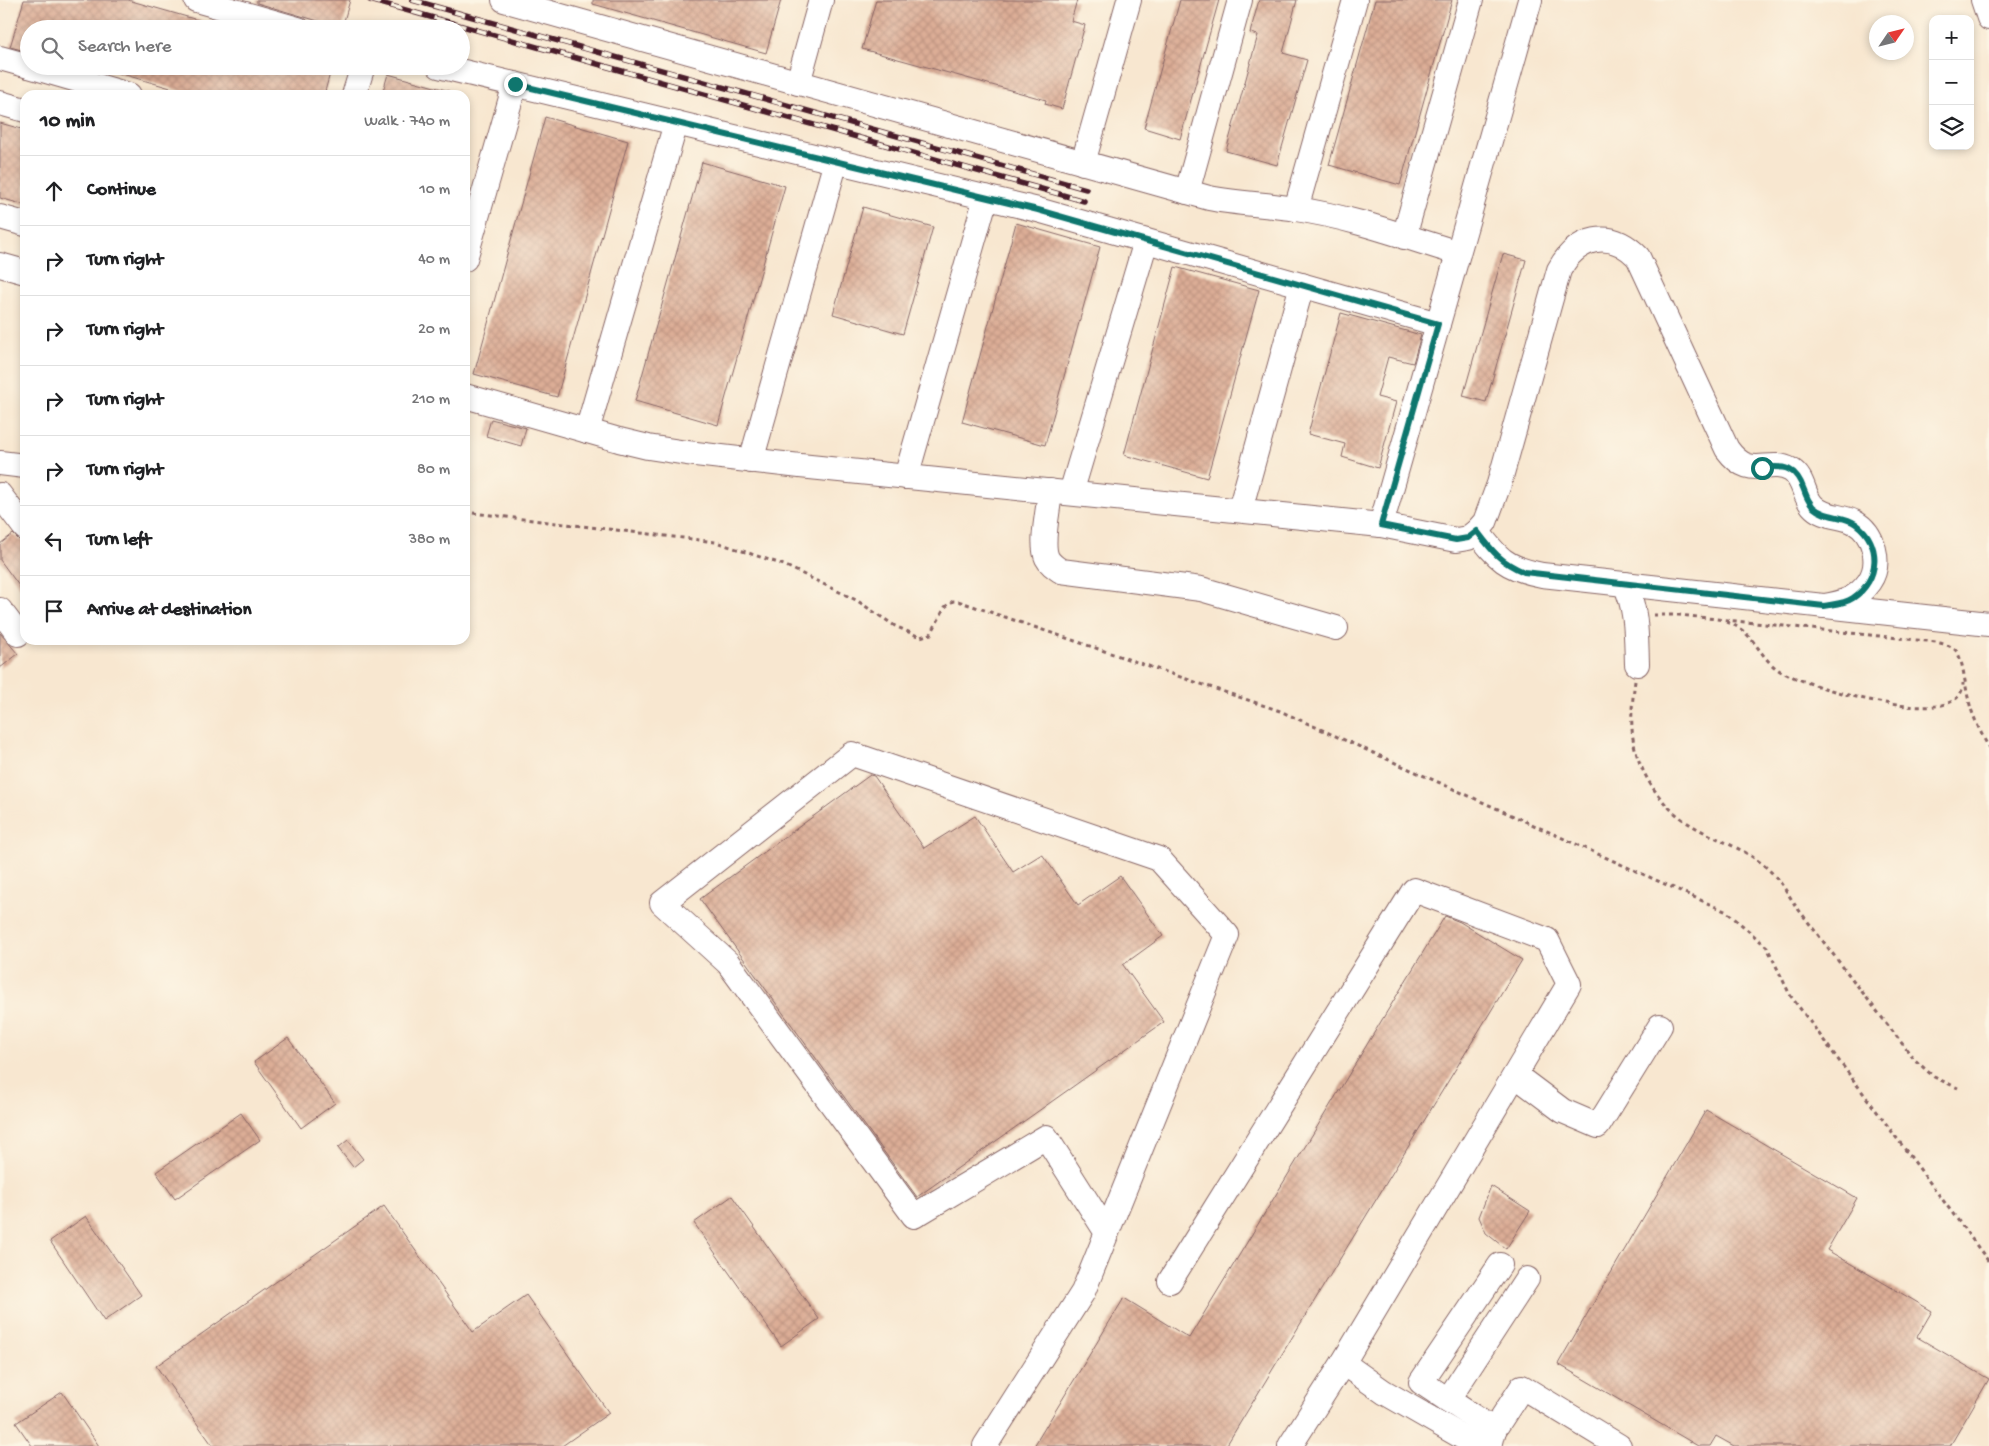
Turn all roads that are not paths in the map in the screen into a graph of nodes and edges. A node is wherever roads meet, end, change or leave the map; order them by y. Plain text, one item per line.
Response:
1 (196, 0) edge
2 (504, 0) edge
3 (821, 0) edge
4 (1129, 0) edge
5 (1240, 0) edge
6 (1355, 0) edge
7 (1471, 0) edge
8 (1530, 0) edge
9 (1983, 0) edge
10 (1989, 18) edge
11 (266, 20) edge
12 (0, 58) edge
13 (20, 64) edge
14 (470, 73) edge
15 (60, 75) edge
16 (360, 75) edge
17 (798, 83) junction
18 (515, 84) junction
19 (112, 90) edge
20 (355, 90) edge
21 (0, 103) edge
22 (20, 109) edge
23 (676, 123) junction
24 (836, 161) junction
25 (1083, 163) junction
26 (1187, 192) junction
27 (986, 197) junction
28 (1296, 208) junction
29 (0, 217) edge
30 (20, 223) edge
31 (1404, 237) junction
32 (1146, 240) junction
33 (470, 242) edge
34 (1458, 253) junction
35 (0, 265) edge
36 (20, 271) edge
37 (1302, 285) junction
38 (1438, 324) junction
39 (470, 397) edge
40 (586, 431) junction
41 (751, 461) junction
42 (0, 463) edge
43 (20, 465) edge
44 (906, 477) junction
45 (1061, 492) junction
46 (0, 495) edge
47 (1240, 510) junction
48 (20, 521) edge
49 (1381, 525) junction
50 (1477, 531) junction
51 (1625, 584) junction
52 (1824, 606) junction
53 (0, 610) edge
54 (1989, 624) edge
55 (1336, 628) dead end
56 (18, 634) dead end
57 (1637, 664) road end
58 (1660, 1026) dead end
59 (1515, 1075) junction
60 (1107, 1233) junction
61 (1500, 1265) dead end
62 (1527, 1279) dead end
63 (1170, 1282) dead end
64 (1343, 1363) junction
65 (1448, 1400) junction
66 (1488, 1440) edge
67 (985, 1446) edge
68 (1290, 1446) edge
69 (1619, 1446) edge

1 - 11 street
2 - 17 street
3 - 17 street
4 - 25 street
5 - 26 street
6 - 28 street
7 - 31 street
8 - 34 street
9 - 10 street
12 - 13 street
14 - 18 street
15 - 19 street
16 - 20 street
17 - 25 street
18 - 23 street
18 - 33 street
21 - 22 street
23 - 24 street
23 - 40 street
24 - 27 street
24 - 41 street
25 - 26 street
26 - 28 street
27 - 32 street
27 - 44 street
28 - 31 street
29 - 30 street
31 - 34 street
32 - 37 street
32 - 45 street
34 - 38 street
35 - 36 street
37 - 38 street
37 - 47 street
38 - 49 street
39 - 40 street
40 - 41 street
41 - 44 street
42 - 43 street
44 - 45 street
45 - 47 street
45 - 55 street
46 - 48 street
47 - 49 street
49 - 50 street
50 - 51 street
50 - 52 street
51 - 52 street
51 - 57 street
52 - 54 street
53 - 56 street
58 - 59 street
59 - 63 street
59 - 64 street
60 - 60 street
60 - 67 street
61 - 65 street
62 - 65 street
64 - 66 street
64 - 68 street
65 - 66 street
66 - 69 street

